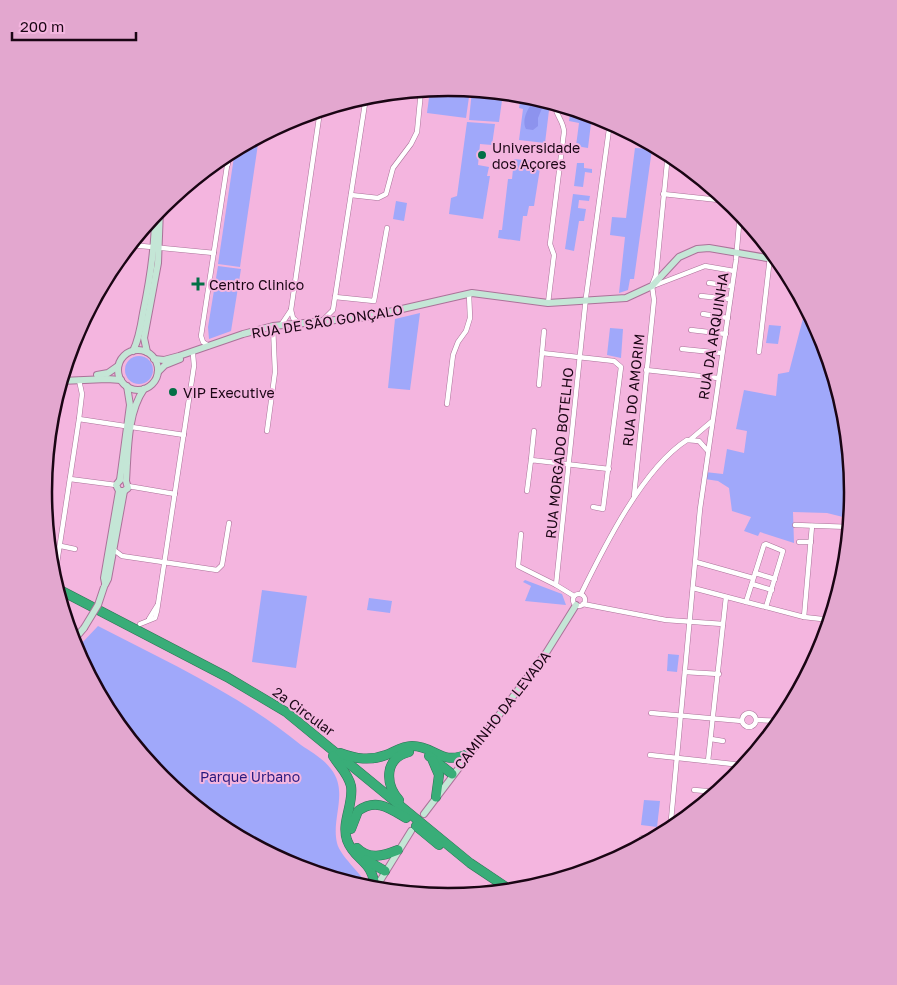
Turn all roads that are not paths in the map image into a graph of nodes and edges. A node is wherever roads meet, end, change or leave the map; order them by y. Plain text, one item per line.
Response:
1 (420, 97) edge
2 (365, 106) edge
3 (556, 112) edge
4 (319, 119) edge
5 (609, 131) edge
6 (667, 162) edge
7 (228, 164) edge
8 (663, 194) junction
9 (351, 195) junction
10 (714, 199) edge
11 (159, 222) edge
12 (739, 223) edge
13 (156, 226) edge
14 (387, 228) dead end
15 (139, 246) edge
16 (157, 247) junction
17 (214, 253) junction
18 (736, 253) junction
19 (767, 257) edge
20 (770, 260) edge
21 (734, 271) junction
22 (666, 277) junction
23 (709, 283) dead end
24 (652, 286) junction
25 (732, 286) junction
26 (469, 294) junction
27 (701, 296) dead end
28 (336, 297) junction
29 (730, 299) junction
30 (585, 302) junction
31 (548, 303) junction
32 (291, 310) junction
33 (333, 310) junction
34 (703, 314) dead end
35 (728, 318) junction
36 (340, 321) junction
37 (322, 322) junction
38 (299, 323) junction
39 (281, 325) junction
40 (273, 326) junction
41 (691, 330) dead end
42 (544, 331) dead end
43 (726, 334) junction
44 (209, 346) junction
45 (682, 349) dead end
46 (133, 351) junction
47 (146, 352) junction
48 (759, 352) dead end
49 (542, 353) junction
50 (722, 353) junction
51 (194, 354) junction
52 (580, 358) junction
53 (154, 359) junction
54 (118, 366) junction
55 (646, 370) junction
56 (158, 372) junction
57 (70, 377) edge
58 (718, 378) junction
59 (79, 380) junction
60 (121, 380) junction
61 (69, 381) edge
62 (539, 385) dead end
63 (127, 386) junction
64 (144, 389) junction
65 (447, 404) dead end
66 (79, 419) junction
67 (711, 422) junction
68 (130, 427) junction
69 (268, 431) dead end
70 (534, 431) dead end
71 (184, 435) junction
72 (691, 439) junction
73 (707, 450) junction
74 (531, 460) junction
75 (569, 465) junction
76 (608, 470) junction
77 (70, 479) junction
78 (122, 486) junction
79 (527, 491) dead end
80 (175, 494) junction
81 (634, 497) junction
82 (593, 507) dead end
83 (229, 523) dead end
84 (795, 525) dead end
85 (812, 526) junction
86 (843, 527) edge
87 (521, 534) dead end
88 (799, 542) dead end
89 (811, 542) junction
90 (61, 546) junction
91 (75, 549) dead end
92 (114, 550) junction
93 (122, 556) junction
94 (58, 559) edge
95 (696, 562) junction
96 (111, 563) junction
97 (165, 563) junction
98 (754, 575) junction
99 (775, 579) junction
100 (752, 584) junction
101 (104, 585) junction
102 (556, 585) junction
103 (693, 588) junction
104 (772, 590) junction
105 (66, 593) edge
106 (580, 594) junction
107 (574, 596) junction
108 (726, 597) junction
109 (67, 599) edge
110 (746, 602) junction
111 (579, 604) junction
112 (766, 607) junction
113 (804, 618) junction
114 (823, 619) edge
115 (689, 622) junction
116 (140, 624) dead end
117 (724, 624) junction
118 (79, 634) edge
119 (685, 672) junction
120 (719, 674) junction
121 (651, 713) dead end
122 (681, 715) junction
123 (713, 718) junction
124 (757, 720) junction
125 (742, 721) junction
126 (773, 721) edge
127 (711, 739) junction
128 (724, 741) dead end
129 (334, 754) junction
130 (468, 754) junction
131 (650, 755) dead end
132 (434, 756) junction
133 (676, 758) junction
134 (708, 761) junction
135 (737, 764) edge
136 (454, 772) junction
137 (694, 790) dead end
138 (706, 791) edge
139 (436, 797) junction
140 (424, 814) dead end
141 (408, 816) junction
142 (671, 821) edge
143 (411, 831) dead end
144 (398, 850) junction
145 (361, 855) junction
146 (387, 869) junction
147 (375, 882) edge
148 (379, 882) edge
149 (502, 885) edge
150 (494, 886) edge

1 - 9 street
2 - 9 street
3 - 31 street
4 - 32 street
5 - 30 street, RUA MORGADO BOTELHO
6 - 8 street, RUA DO AMORIM
7 - 17 street
8 - 10 street
8 - 24 street, RUA DO AMORIM
9 - 28 street
11 - 16 main road
12 - 18 street, RUA DA ARQUINHA
13 - 16 main road
14 - 28 street
15 - 16 street
16 - 17 street
16 - 46 main road
16 - 47 main road
17 - 44 street
18 - 19 main road, RUA DE SÃO GONÇALO
18 - 21 street, RUA DA ARQUINHA
18 - 22 main road, RUA DE SÃO GONÇALO
20 - 48 street
21 - 22 street, RUA DE SÃO GONÇALO
21 - 25 street, RUA DA ARQUINHA
22 - 24 main road, RUA DE SÃO GONÇALO
23 - 25 street
24 - 30 main road, RUA DE SÃO GONÇALO
24 - 55 street, RUA DO AMORIM
25 - 29 street, RUA DA ARQUINHA
26 - 31 main road, RUA DE SÃO GONÇALO
26 - 36 main road, RUA DE SÃO GONÇALO
26 - 65 street
27 - 29 street
28 - 33 street
29 - 35 street, RUA DA ARQUINHA
30 - 31 main road, RUA DE SÃO GONÇALO
30 - 52 street, RUA MORGADO BOTELHO
32 - 38 street
32 - 39 street
33 - 36 street
33 - 37 street
34 - 35 street
35 - 43 street, RUA DA ARQUINHA
36 - 37 main road, RUA DE SÃO GONÇALO
37 - 38 main road, RUA DE SÃO GONÇALO
38 - 39 main road, RUA DE SÃO GONÇALO
39 - 40 main road, RUA DE SÃO GONÇALO
40 - 44 main road, RUA DE SÃO GONÇALO
40 - 69 street
41 - 43 street
42 - 49 street
43 - 50 street, RUA DA ARQUINHA
44 - 51 main road, RUA DE SÃO GONÇALO
44 - 53 main road, RUA DE SÃO GONÇALO
45 - 50 street
46 - 47 main road
46 - 54 main road
47 - 53 main road
49 - 52 street
49 - 62 street
50 - 58 street, RUA DA ARQUINHA
51 - 56 main road, RUA DE SÃO GONÇALO
51 - 71 street
52 - 75 street, RUA MORGADO BOTELHO
52 - 76 street
53 - 56 main road
54 - 57 main road
54 - 60 main road
55 - 58 street
55 - 81 street, RUA DO AMORIM
56 - 64 main road
58 - 67 street, RUA DA ARQUINHA
59 - 60 main road
59 - 61 main road
59 - 66 street
60 - 63 main road
63 - 64 main road
63 - 68 main road
64 - 68 main road
66 - 68 street
66 - 77 street
67 - 72 street
67 - 73 street, RUA DA ARQUINHA
68 - 71 street
68 - 78 main road
70 - 74 street
71 - 80 street
72 - 73 street
72 - 81 street
73 - 95 street, RUA DA ARQUINHA
74 - 75 street
74 - 79 street
75 - 76 street
75 - 102 street, RUA MORGADO BOTELHO
76 - 82 street
77 - 78 street
77 - 90 street
78 - 80 street
78 - 92 main road
78 - 101 main road
80 - 97 street
81 - 106 street
83 - 97 street
84 - 85 street
85 - 86 street
85 - 89 street
87 - 102 street
88 - 89 street
89 - 113 street
90 - 91 street
90 - 94 street
92 - 93 street
92 - 96 main road
93 - 96 street
93 - 97 street
95 - 98 street
95 - 103 street, RUA DA ARQUINHA
96 - 101 main road
97 - 116 street
98 - 99 street
98 - 99 street
98 - 100 street
99 - 104 street
100 - 104 street
100 - 110 street
101 - 118 main road, bridge
102 - 107 street
103 - 108 street
103 - 115 street, RUA DA ARQUINHA
104 - 112 street
105 - 129 highway, 2ª Circular
106 - 107 street
106 - 111 street
107 - 111 street
108 - 110 street
108 - 117 street
109 - 129 highway, 2ª Circular
110 - 112 street
111 - 115 street
111 - 130 main road, CAMINHO DA LEVADA
112 - 113 street
113 - 114 street
115 - 117 street
115 - 119 street, RUA DA ARQUINHA
117 - 120 street
119 - 120 street
119 - 122 street, RUA DA ARQUINHA
120 - 123 street
121 - 122 street
122 - 123 street
122 - 133 street, RUA DA ARQUINHA
123 - 125 street
123 - 127 street
124 - 125 street
124 - 125 street
124 - 126 street
127 - 128 street
127 - 134 street
129 - 132 highway
129 - 141 highway, 2ª Circular
129 - 145 highway
130 - 132 highway
130 - 136 main road, CAMINHO DA LEVADA
131 - 133 street
132 - 136 highway
132 - 139 highway
132 - 141 highway
133 - 134 street
133 - 142 street, RUA DA ARQUINHA
134 - 135 street
136 - 139 main road, CAMINHO DA LEVADA
137 - 138 street
139 - 140 main road, CAMINHO DA LEVADA
141 - 145 highway
141 - 149 highway, 2ª Circular
141 - 150 highway, 2ª Circular
143 - 144 main road
144 - 145 highway
144 - 146 main road
145 - 146 highway
145 - 147 highway
146 - 148 main road

